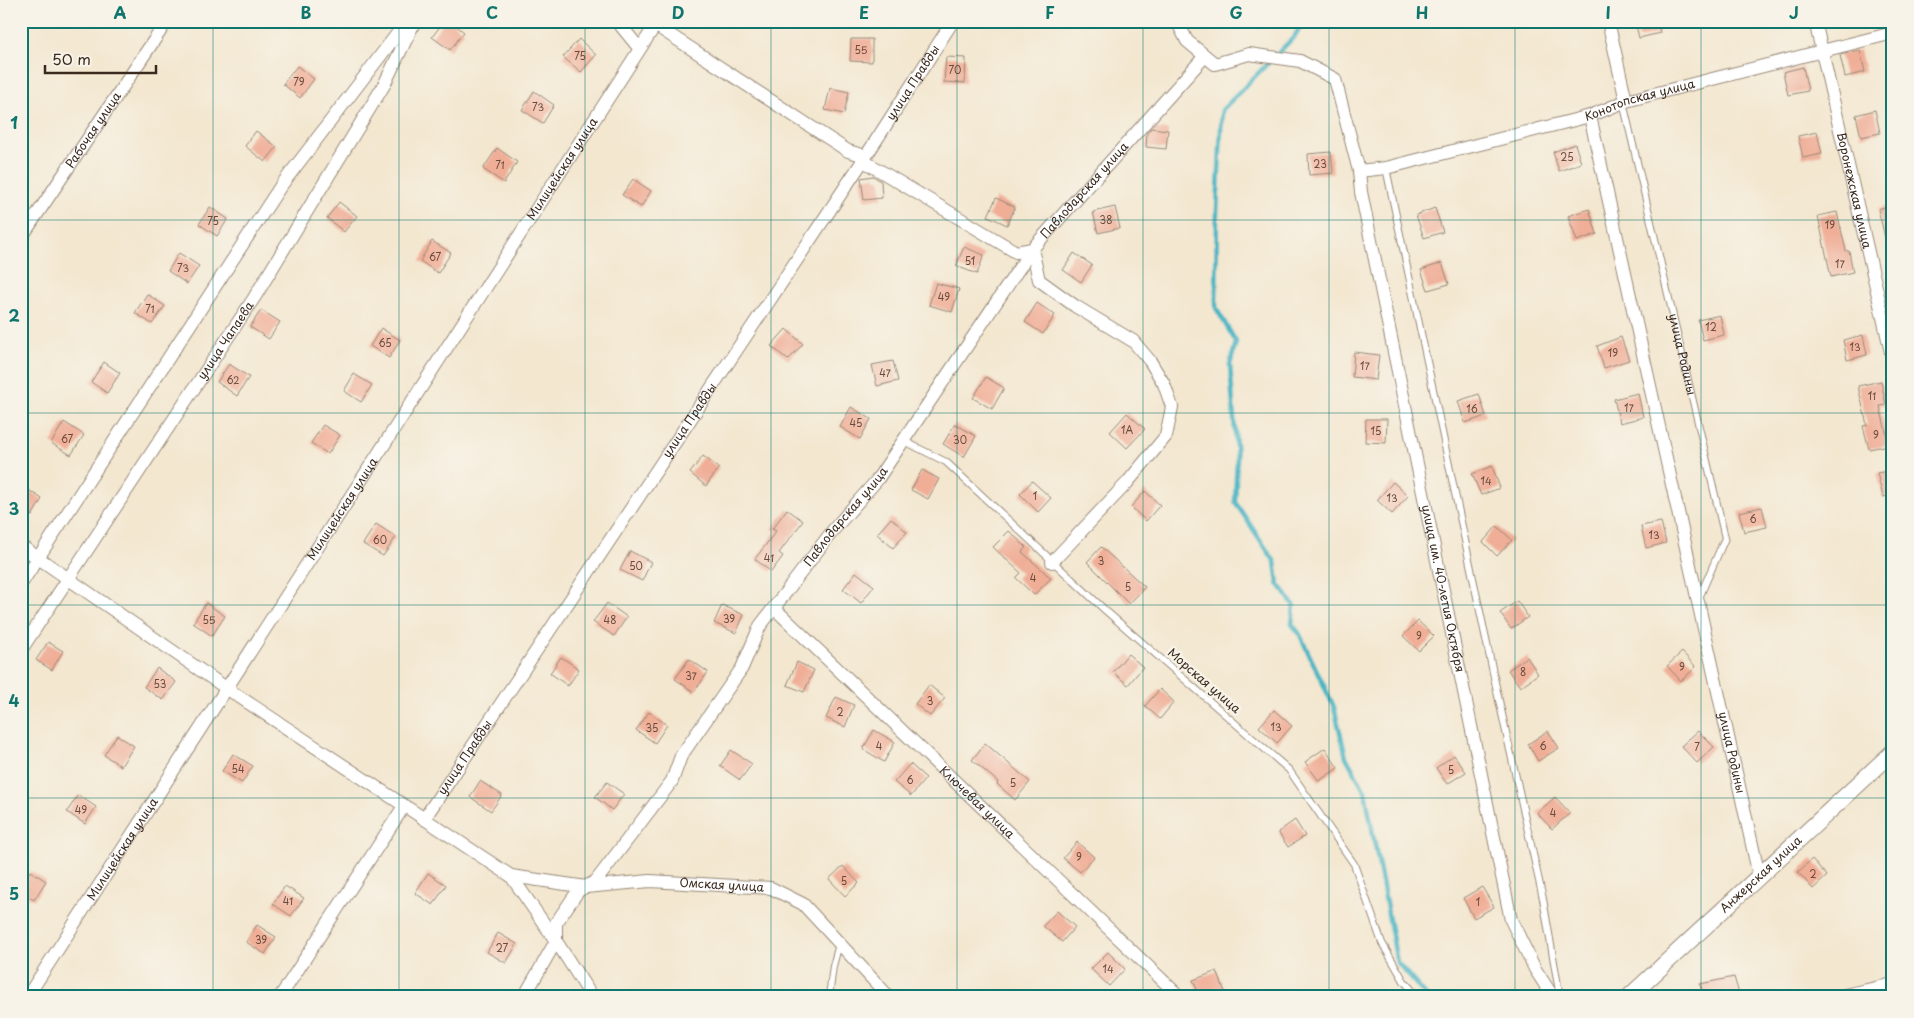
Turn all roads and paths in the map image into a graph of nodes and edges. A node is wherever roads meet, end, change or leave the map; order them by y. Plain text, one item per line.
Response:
1 (166, 21) edge
2 (407, 21) edge
3 (415, 21) edge
4 (617, 21) edge
5 (953, 21) edge
6 (1177, 21) edge
7 (1608, 21) edge
8 (1816, 21) edge
9 (656, 23) edge
10 (1893, 33) edge
11 (639, 48) junction
12 (1822, 50) junction
13 (1205, 56) junction
14 (1625, 101) junction
15 (1590, 116) junction
16 (864, 158) junction
17 (1386, 168) junction
18 (1359, 171) junction
19 (21, 238) edge
20 (1032, 248) junction
21 (1893, 360) edge
22 (904, 441) junction
23 (21, 546) edge
24 (38, 558) junction
25 (1052, 562) junction
26 (68, 579) junction
27 (21, 584) edge
28 (1698, 601) junction
29 (774, 608) junction
30 (21, 650) edge
31 (226, 688) junction
32 (1893, 752) edge
33 (404, 806) junction
34 (424, 819) junction
35 (511, 876) junction
36 (1759, 876) junction
37 (586, 887) junction
38 (556, 941) junction
39 (840, 943) junction
40 (1893, 984) edge
41 (27, 997) edge
42 (280, 997) edge
43 (524, 997) edge
44 (592, 997) edge
45 (829, 997) edge
46 (889, 997) edge
47 (1180, 997) edge
48 (1418, 997) edge
49 (1553, 997) edge
50 (1560, 997) edge
51 (1629, 997) edge
52 (1836, 997) edge

1 - 19 street, Рабочая улица
2 - 24 street
3 - 26 street, улица Чапаева
4 - 11 street
5 - 16 street, улица Правды
6 - 13 street
7 - 14 street, улица Родины
8 - 12 street, Воронежская улица
9 - 11 street, Милицейская улица
9 - 16 street
10 - 12 street, Конотопская улица
11 - 31 street, Милицейская улица
12 - 14 street, Конотопская улица
12 - 21 street, Воронежская улица
13 - 18 street, улица им. 40-летия Октября
13 - 20 street, Павлодарская улица
14 - 15 street, Конотопская улица
14 - 28 lane, улица Родины
15 - 17 street, Конотопская улица
15 - 28 street, улица Родины
16 - 20 street
16 - 34 street, улица Правды
17 - 18 street, Конотопская улица
17 - 50 lane
18 - 49 street, улица им. 40-летия Октября
20 - 22 street, Павлодарская улица
20 - 25 street
22 - 25 lane, Морская улица
22 - 29 street, Павлодарская улица
23 - 24 street
24 - 26 street
24 - 27 street
25 - 48 lane, Морская улица
26 - 30 street, улица Чапаева
26 - 31 street
28 - 36 street, улица Родины
29 - 37 street, Павлодарская улица
29 - 47 street, Ключевая улица
31 - 33 street
31 - 41 street, Милицейская улица
32 - 36 street, Анжерская улица
33 - 34 street
33 - 42 street
34 - 35 street
35 - 37 street, Омская улица
35 - 38 street
36 - 51 street, Анжерская улица
37 - 38 street, Павлодарская улица
37 - 39 street, Омская улица
38 - 43 street, Павлодарская улица
38 - 44 street
39 - 45 lane
39 - 46 street, Омская улица
40 - 52 street

